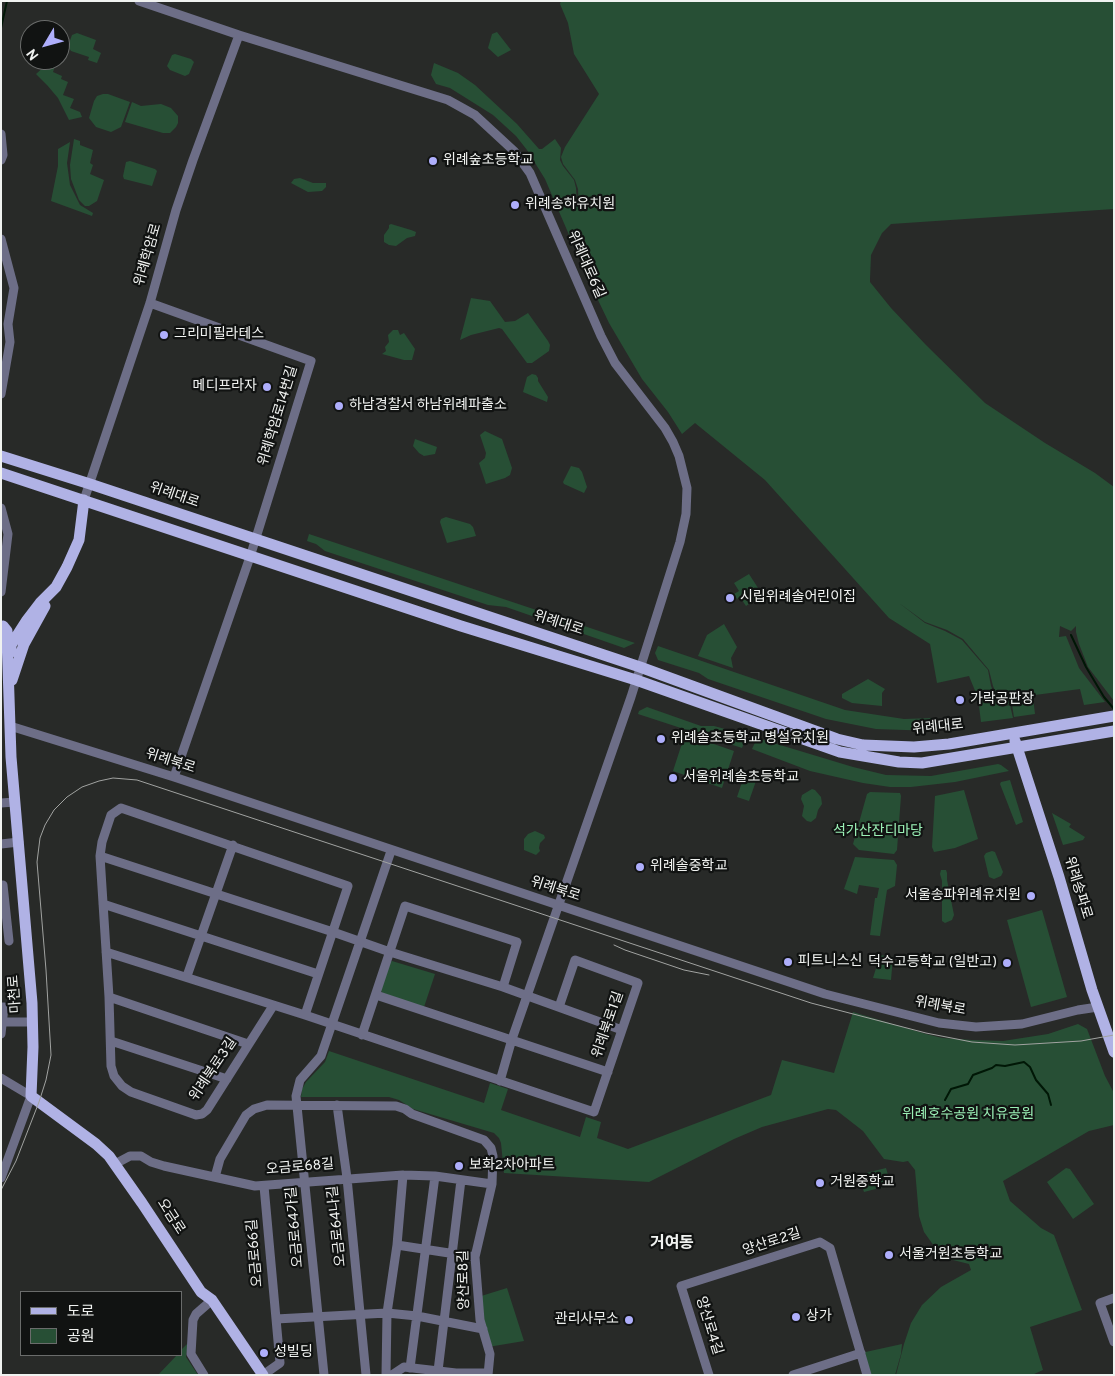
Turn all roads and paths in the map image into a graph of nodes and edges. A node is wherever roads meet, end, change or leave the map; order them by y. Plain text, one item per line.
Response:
1 (140, 1) edge
2 (240, 35) junction
3 (1, 134) edge
4 (1, 160) edge
5 (1, 239) edge
6 (150, 304) junction
7 (2, 381) edge
8 (1, 394) edge
9 (1, 456) edge
10 (1, 473) edge
11 (90, 484) junction
12 (84, 500) junction
13 (1, 508) edge
14 (255, 540) junction
15 (250, 557) junction
16 (56, 587) junction
17 (1, 592) edge
18 (2, 624) edge
19 (640, 668) junction
20 (9, 670) junction
21 (636, 680) junction
22 (9, 686) junction
23 (1114, 716) edge
24 (10, 726) junction
25 (1013, 732) junction
26 (1114, 732) edge
27 (1017, 748) junction
28 (6, 756) edge
29 (174, 777) junction
30 (15, 802) junction
31 (1, 803) edge
32 (18, 842) junction
33 (1, 844) edge
34 (233, 845) junction
35 (391, 851) junction
36 (100, 856) junction
37 (22, 883) junction
38 (2, 886) edge
39 (217, 894) junction
40 (103, 904) junction
41 (558, 906) junction
42 (333, 932) junction
43 (6, 936) edge
44 (202, 936) junction
45 (360, 942) junction
46 (106, 952) junction
47 (390, 952) junction
48 (318, 974) junction
49 (187, 976) junction
50 (503, 987) junction
51 (376, 995) junction
52 (527, 996) junction
53 (109, 997) junction
54 (1, 1006) edge
55 (273, 1006) junction
56 (559, 1007) junction
57 (1098, 1007) junction
58 (305, 1015) junction
59 (2, 1022) edge
60 (32, 1022) junction
61 (332, 1024) junction
62 (622, 1030) junction
63 (1, 1034) edge
64 (362, 1035) junction
65 (512, 1039) junction
66 (111, 1041) junction
67 (248, 1044) junction
68 (1114, 1052) edge
69 (608, 1072) junction
70 (1, 1078) edge
71 (226, 1078) junction
72 (500, 1081) junction
73 (30, 1096) junction
74 (296, 1105) junction
75 (337, 1105) junction
76 (115, 1164) junction
77 (403, 1175) junction
78 (435, 1176) junction
79 (215, 1177) junction
80 (1, 1178) edge
81 (347, 1178) junction
82 (461, 1180) junction
83 (306, 1182) junction
84 (492, 1184) junction
85 (264, 1186) junction
86 (397, 1245) junction
87 (426, 1248) junction
88 (452, 1253) junction
89 (475, 1257) junction
90 (681, 1286) joint
91 (1114, 1298) edge
92 (212, 1300) junction
93 (387, 1313) junction
94 (361, 1314) junction
95 (318, 1316) junction
96 (417, 1316) junction
97 (276, 1319) junction
98 (444, 1321) junction
99 (483, 1329) junction
100 (1114, 1342) edge
101 (862, 1354) junction
102 (413, 1371) edge
103 (438, 1371) junction
104 (456, 1374) edge
105 (488, 1374) edge
106 (204, 1375) edge
107 (263, 1375) edge
108 (324, 1375) edge
109 (366, 1375) edge
110 (386, 1375) edge
111 (392, 1375) edge
112 (709, 1375) edge
113 (793, 1375) edge
114 (867, 1375) edge

1 - 2 street, 위례대로6길
2 - 6 street, 위례학암로
2 - 19 street, 위례대로6길
3 - 4 street
5 - 7 street
6 - 11 street, 위례학암로
6 - 14 street, 위례학암로14번길
7 - 8 street
9 - 11 main road, 위례대로
10 - 12 main road
11 - 12 street, 위례학암로
11 - 14 main road, 위례대로
12 - 15 main road
12 - 16 main road
13 - 17 street
14 - 15 street, 위례학암로14번길
14 - 19 main road, 위례대로
15 - 21 main road
15 - 29 street, 위례학암로14번길
16 - 20 main road
16 - 22 main road
18 - 20 main road, 마천로
19 - 21 street, 위례대로6길
19 - 25 main road, 위례대로
20 - 22 main road, 마천로
21 - 27 main road
21 - 41 street, 위례대로6길
22 - 24 main road, 마천로
23 - 25 main road, 위례대로
24 - 28 main road, 마천로
24 - 29 street, 위례북로
25 - 27 main road, 위례송파로
26 - 27 main road
27 - 57 main road, 위례송파로
28 - 30 main road, 마천로
29 - 35 street, 위례북로
30 - 31 street
30 - 32 main road, 마천로
32 - 33 street
32 - 37 main road, 마천로
34 - 36 street, 위례북로3길
34 - 39 street
34 - 42 street, 위례북로3길
35 - 41 street, 위례북로
35 - 45 street
36 - 39 street
36 - 40 street, 위례북로3길
37 - 38 street
37 - 60 main road, 마천로
38 - 43 street
39 - 42 street
39 - 44 street
40 - 44 street
40 - 46 street, 위례북로3길
41 - 52 street
41 - 57 street, 위례북로
42 - 45 street
42 - 48 street
44 - 48 street
44 - 49 street
45 - 47 street
45 - 61 street
46 - 49 street
46 - 53 street, 위례북로3길
47 - 50 street
47 - 50 street
47 - 51 street
48 - 58 street
49 - 55 street
50 - 52 street
51 - 64 street
51 - 65 street, 위례북로1길
52 - 56 street
52 - 65 street
53 - 66 street, 위례북로3길
53 - 67 street
54 - 59 street
55 - 58 street
55 - 67 street, 위례북로3길
56 - 62 street
56 - 62 street, 위례북로1길
57 - 68 main road, 위례송파로
58 - 61 street
59 - 60 street
59 - 63 street
60 - 73 main road, 마천로
61 - 64 street, 위례북로1길
61 - 74 street, 오금로64가길
62 - 69 street, 위례북로1길
64 - 72 street, 위례북로1길
65 - 69 street, 위례북로1길
65 - 72 street
66 - 71 street
66 - 71 street, 위례북로3길
67 - 71 street, 위례북로3길
69 - 72 street, 위례북로1길
70 - 73 street
73 - 76 main road, 오금로
73 - 80 street, 마천로
74 - 75 street, 양산로8길
74 - 79 street, 양산로8길
74 - 83 street, 오금로64가길
75 - 81 street, 오금로64나길
75 - 84 street, 양산로8길
76 - 79 street, 오금로68길
76 - 92 main road, 오금로
77 - 78 street, 오금로68길
77 - 81 street, 오금로68길
77 - 86 street
78 - 82 street, 오금로68길
78 - 87 street
79 - 85 street, 오금로68길
81 - 83 street, 오금로68길
81 - 94 street, 오금로64나길
82 - 84 street, 오금로68길
82 - 88 street
83 - 85 street, 오금로68길
83 - 95 street, 오금로64가길
84 - 89 street, 양산로8길
85 - 97 street, 오금로66길
86 - 87 street
86 - 93 street
87 - 88 street
87 - 96 street
88 - 89 street
88 - 98 street
89 - 99 street, 양산로8길
90 - 101 street, 양산로2길
90 - 112 street, 양산로4길
91 - 100 street
92 - 106 street
92 - 107 main road, 오금로
93 - 94 street
93 - 96 street
93 - 110 street
94 - 95 street
94 - 109 street, 오금로64나길
95 - 97 street
95 - 108 street, 오금로64가길
96 - 98 street
96 - 102 street
97 - 107 street, 오금로66길
98 - 99 street
98 - 103 street
99 - 105 street, 양산로8길
101 - 113 street
101 - 114 street, 양산로2길
102 - 103 street
102 - 111 street
103 - 104 street
104 - 105 street

